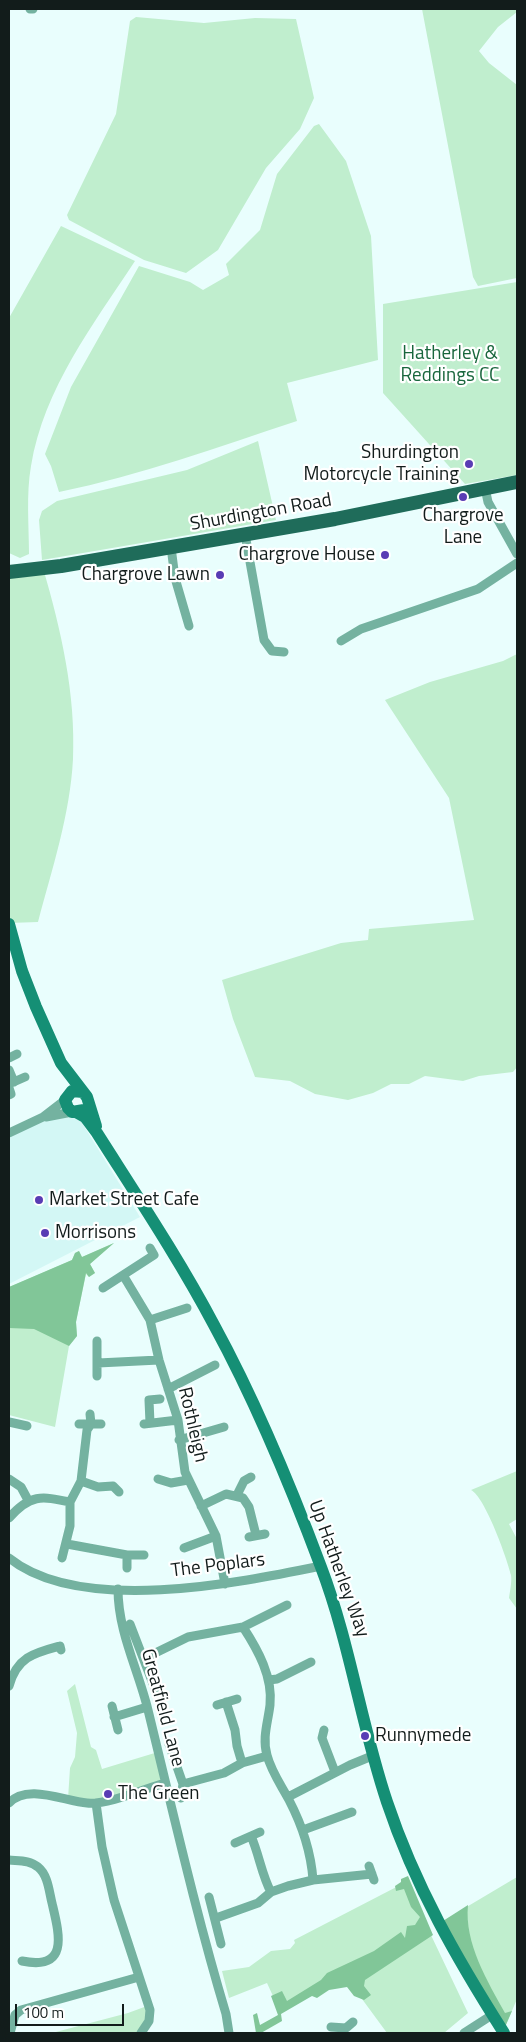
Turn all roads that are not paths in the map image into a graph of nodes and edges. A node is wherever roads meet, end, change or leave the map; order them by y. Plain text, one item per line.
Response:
1 (517, 482) edge
2 (485, 488) junction
3 (245, 534) junction
4 (171, 547) junction
5 (517, 554) edge
6 (517, 563) edge
7 (9, 572) edge
8 (189, 626) dead end
9 (341, 641) dead end
10 (284, 652) dead end
11 (9, 924) edge
12 (61, 1063) junction
13 (9, 1070) edge
14 (25, 1077) dead end
15 (11, 1084) edge
16 (9, 1095) edge
17 (85, 1096) junction
18 (66, 1098) junction
19 (74, 1112) junction
20 (42, 1117) junction
21 (9, 1133) edge
22 (98, 1133) junction
23 (150, 1248) dead end
24 (123, 1275) junction
25 (103, 1288) dead end
26 (187, 1308) dead end
27 (150, 1320) junction
28 (97, 1341) dead end
29 (158, 1360) junction
30 (98, 1363) junction
31 (215, 1365) dead end
32 (97, 1376) dead end
33 (168, 1390) junction
34 (160, 1399) dead end
35 (178, 1420) junction
36 (9, 1422) edge
37 (92, 1423) dead end
38 (27, 1426) dead end
39 (218, 1426) dead end
40 (180, 1440) junction
41 (252, 1477) dead end
42 (9, 1479) edge
43 (81, 1480) junction
44 (158, 1480) dead end
45 (188, 1480) junction
46 (116, 1486) dead end
47 (237, 1495) junction
48 (28, 1500) junction
49 (70, 1502) junction
50 (201, 1506) junction
51 (9, 1518) edge
52 (257, 1535) dead end
53 (216, 1536) junction
54 (67, 1544) junction
55 (184, 1548) dead end
56 (127, 1555) junction
57 (144, 1555) dead end
58 (62, 1558) dead end
59 (10, 1562) edge
60 (321, 1566) junction
61 (127, 1568) dead end
62 (225, 1584) junction
63 (118, 1589) junction
64 (283, 1605) dead end
65 (130, 1624) dead end
66 (243, 1626) junction
67 (61, 1650) dead end
68 (145, 1658) junction
69 (312, 1662) dead end
70 (269, 1680) junction
71 (9, 1686) edge
72 (155, 1689) dead end
73 (237, 1699) dead end
74 (226, 1702) junction
75 (216, 1705) dead end
76 (112, 1706) dead end
77 (147, 1707) junction
78 (114, 1716) junction
79 (118, 1730) dead end
80 (320, 1736) dead end
81 (169, 1744) dead end
82 (267, 1756) junction
83 (372, 1756) junction
84 (242, 1763) junction
85 (335, 1772) junction
86 (165, 1783) junction
87 (183, 1784) junction
88 (10, 1797) edge
89 (288, 1797) junction
90 (182, 1798) dead end
91 (96, 1803) junction
92 (352, 1812) dead end
93 (303, 1830) junction
94 (260, 1832) dead end
95 (251, 1836) junction
96 (235, 1843) dead end
97 (9, 1860) edge
98 (372, 1873) dead end
99 (313, 1880) junction
100 (271, 1892) junction
101 (209, 1897) dead end
102 (216, 1918) junction
103 (221, 1944) dead end
104 (22, 1961) dead end
105 (139, 1977) junction
106 (492, 2015) junction
107 (353, 2022) dead end
108 (331, 2027) dead end
109 (347, 2031) edge
110 (10, 2033) edge
111 (141, 2033) edge
112 (229, 2033) edge
113 (464, 2033) edge
114 (504, 2033) edge

1 - 2 main road, Shurdington Road
2 - 3 main road, Shurdington Road
2 - 5 street
3 - 4 main road, Shurdington Road
3 - 10 street
4 - 7 main road, Shurdington Road
4 - 8 street
6 - 9 street
11 - 12 street, Up Hatherley Way
12 - 17 street, Up Hatherley Way
12 - 18 street, Up Hatherley Way
13 - 15 street
14 - 15 street
15 - 16 street
17 - 18 street
17 - 19 street
17 - 22 street, Up Hatherley Way
18 - 19 street
18 - 20 street
19 - 20 street
19 - 22 street, Up Hatherley Way
20 - 21 street
22 - 60 street, Up Hatherley Way
23 - 24 street
24 - 25 street
24 - 27 street, Rothleigh
26 - 27 street
27 - 29 street, Rothleigh
28 - 30 street
29 - 30 street
29 - 33 street, Rothleigh
30 - 32 street
31 - 33 street
33 - 35 street, Rothleigh
34 - 35 street
35 - 40 street, Rothleigh
36 - 38 street
37 - 43 street
39 - 40 street
40 - 45 street, Rothleigh
41 - 47 street
42 - 48 street
43 - 46 street
43 - 49 street
44 - 45 street
45 - 50 street, Rothleigh
47 - 50 street
47 - 52 street
48 - 49 street
48 - 51 street
49 - 54 street
50 - 53 street, Rothleigh
53 - 55 street
53 - 62 street, Rothleigh
54 - 56 street
54 - 58 street
56 - 57 street
56 - 61 street
59 - 63 street
60 - 62 street, The Poplars
60 - 83 street, Up Hatherley Way
62 - 63 street, The Poplars
63 - 77 street, Greatfield Lane
64 - 66 street
65 - 68 street
66 - 68 street
66 - 70 street
67 - 71 street
68 - 72 street
69 - 70 street
70 - 82 street
73 - 74 street
74 - 75 street
74 - 84 street
76 - 78 street
77 - 78 street
77 - 86 street, Greatfield Lane
78 - 79 street
80 - 85 street
81 - 87 street
82 - 84 street
82 - 89 street
83 - 85 street
83 - 106 street, Up Hatherley Way
84 - 87 street
85 - 89 street
86 - 91 street
86 - 112 street, Greatfield Lane
87 - 90 street
88 - 91 street
89 - 93 street
91 - 105 street
92 - 93 street
93 - 99 street
94 - 95 street
95 - 96 street
95 - 100 street
97 - 104 street
98 - 99 street
99 - 100 street
100 - 102 street
101 - 102 street
102 - 103 street
105 - 110 street
105 - 111 street
106 - 113 street
106 - 114 street, Up Hatherley Way
107 - 109 street
108 - 109 street

